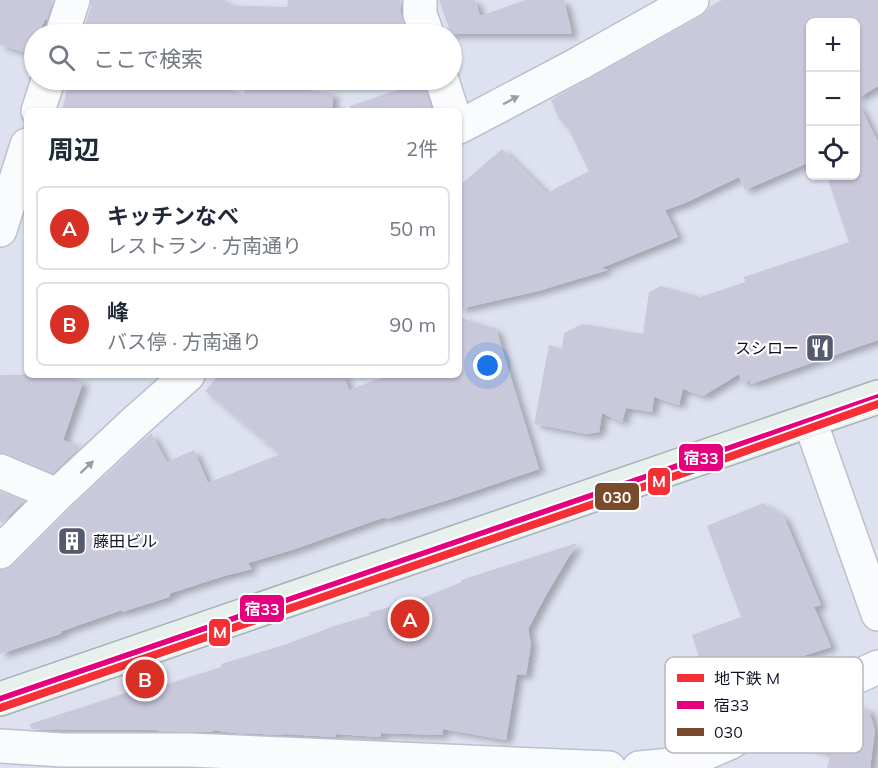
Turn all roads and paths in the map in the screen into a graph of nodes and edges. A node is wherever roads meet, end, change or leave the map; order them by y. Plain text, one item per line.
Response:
1 (73, 0) edge
2 (420, 0) edge
3 (672, 5) edge
4 (65, 24) edge
5 (424, 24) edge
6 (45, 90) edge
7 (445, 90) edge
8 (39, 108) edge
9 (451, 108) edge
10 (462, 125) edge
11 (24, 154) edge
12 (0, 230) edge
13 (185, 378) edge
14 (878, 397) edge
15 (810, 421) junction
16 (0, 471) edge
17 (57, 495) junction
18 (0, 552) edge
19 (878, 614) edge
20 (878, 667) edge
21 (863, 674) edge
22 (0, 699) edge
23 (0, 746) edge
24 (706, 753) edge
25 (61, 759) edge
26 (316, 762) edge
27 (413, 764) edge
28 (609, 768) edge
29 (639, 768) edge

1 - 4 street
2 - 5 street
10 -> 3 street
6 - 8 street
7 - 9 street
11 - 12 street
17 -> 13 street
14 - 15 main road
15 - 19 street
15 - 22 main road
16 - 17 street
17 - 18 street
20 - 21 street
23 - 25 street
24 - 29 street
25 - 26 street
26 - 27 street
27 - 28 street

